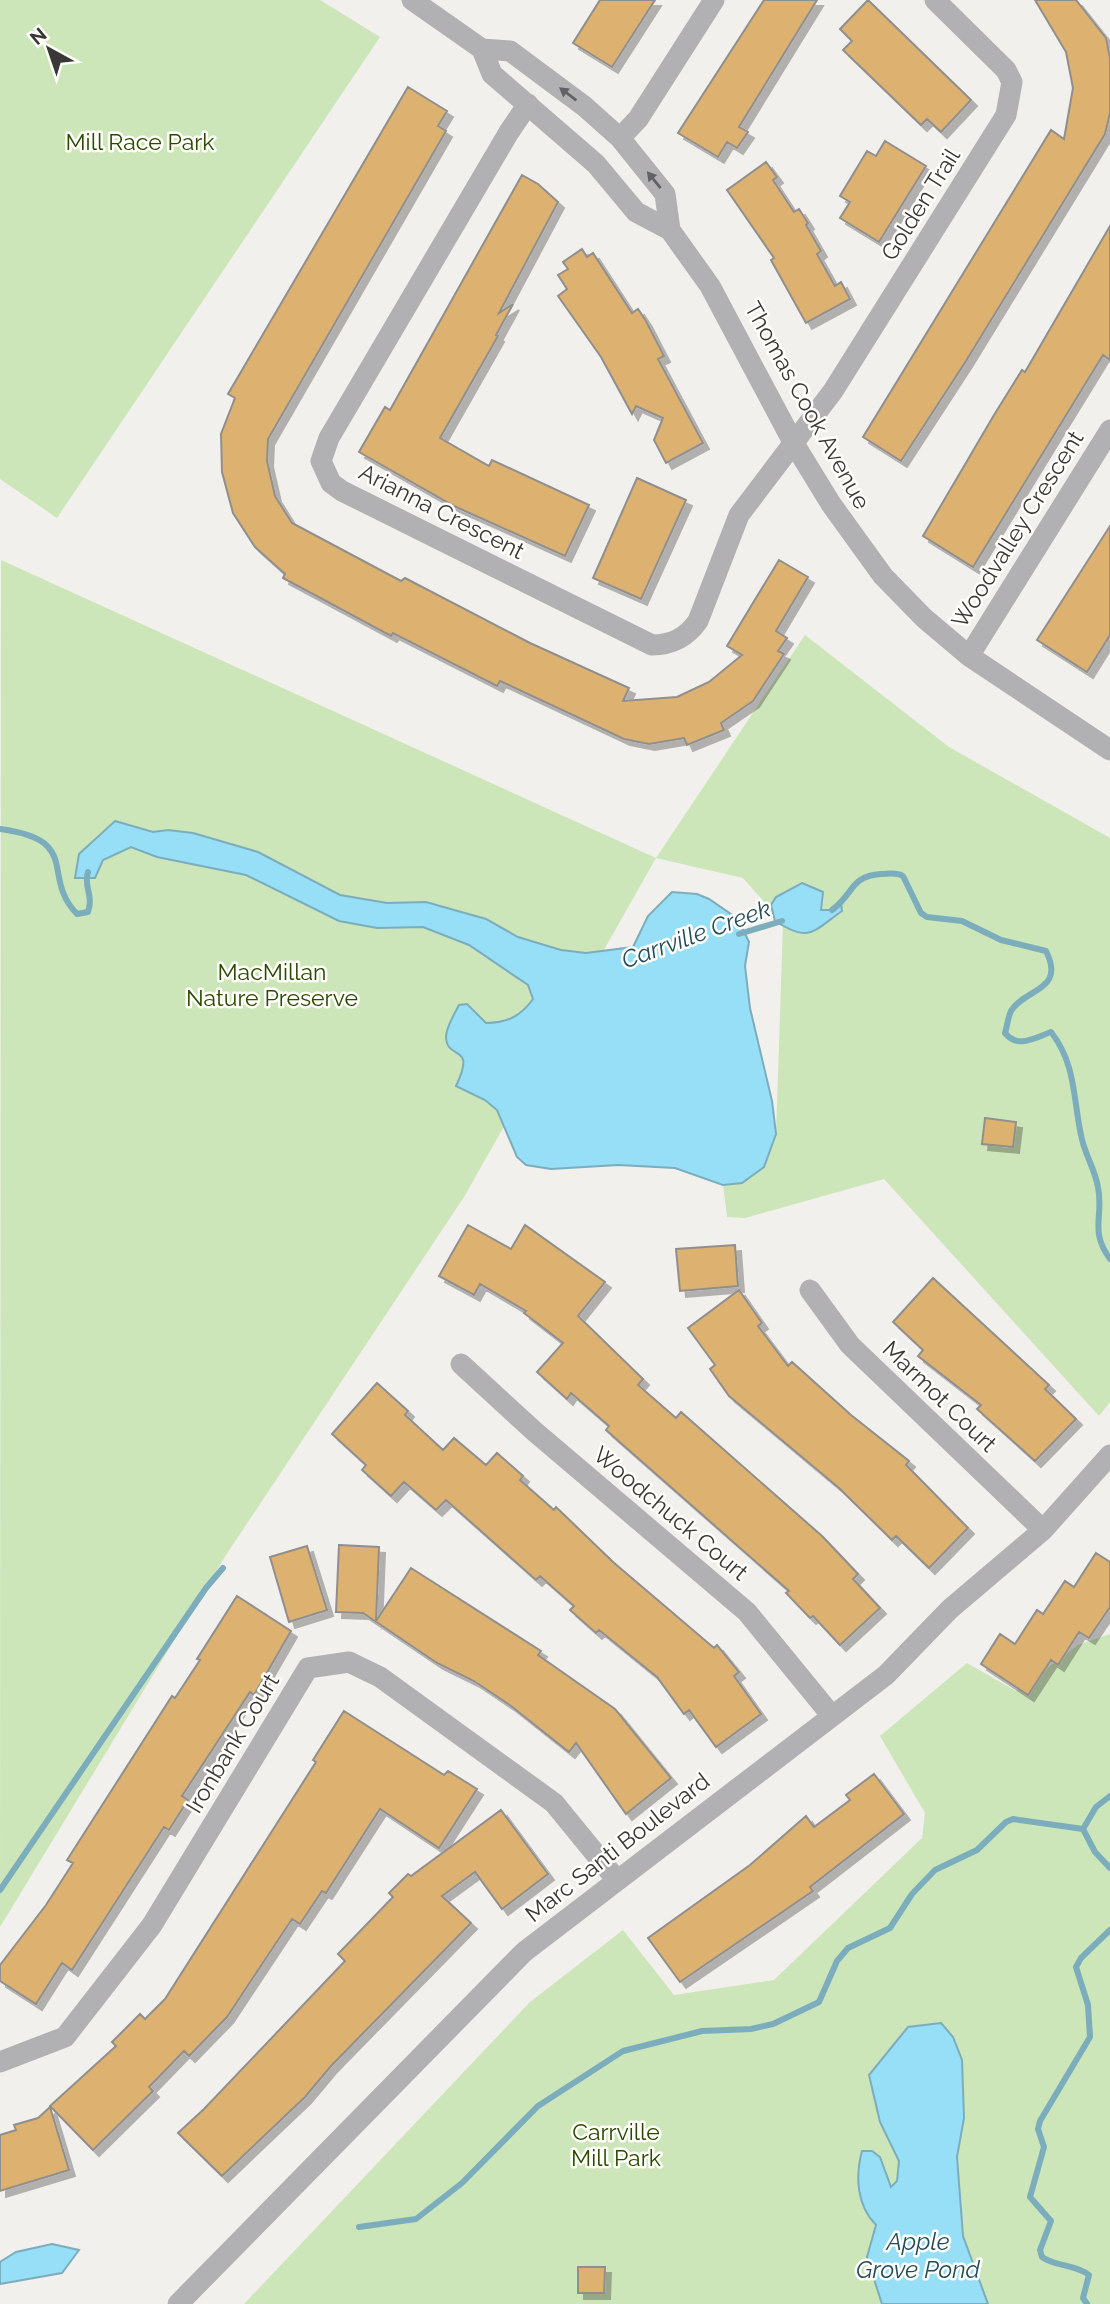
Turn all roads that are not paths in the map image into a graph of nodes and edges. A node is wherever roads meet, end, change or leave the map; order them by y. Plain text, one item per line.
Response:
1 (714, 0) edge
2 (935, 0) edge
3 (414, 1) edge
4 (482, 49) junction
5 (528, 104) junction
6 (620, 138) junction
7 (670, 230) junction
8 (1110, 430) edge
9 (793, 442) junction
10 (969, 656) junction
11 (1110, 750) edge
12 (810, 1290) dead end
13 (461, 1364) dead end
14 (1110, 1455) edge
15 (1042, 1530) junction
16 (832, 1716) junction
17 (616, 1880) junction
18 (0, 2062) edge
19 (178, 2304) edge

1 - 6 street
2 - 9 street, Golden Trail
3 - 4 street, Thomas Cook Avenue
4 - 5 street, Thomas Cook Avenue
6 -> 4 street, Thomas Cook Avenue
5 - 7 street, Thomas Cook Avenue
5 - 9 street, Arianna Crescent
7 -> 6 street, Thomas Cook Avenue
7 - 9 street, Thomas Cook Avenue
8 - 10 street, Woodvalley Crescent
9 - 10 street, Thomas Cook Avenue
10 - 11 street, Thomas Cook Avenue
12 - 15 street, Marmot Court
13 - 16 street, Woodchuck Court
14 - 15 street, Marc Santi Boulevard
15 - 16 street, Marc Santi Boulevard
16 - 17 street, Marc Santi Boulevard
17 - 18 street, Ironbank Court
17 - 19 street, Marc Santi Boulevard

